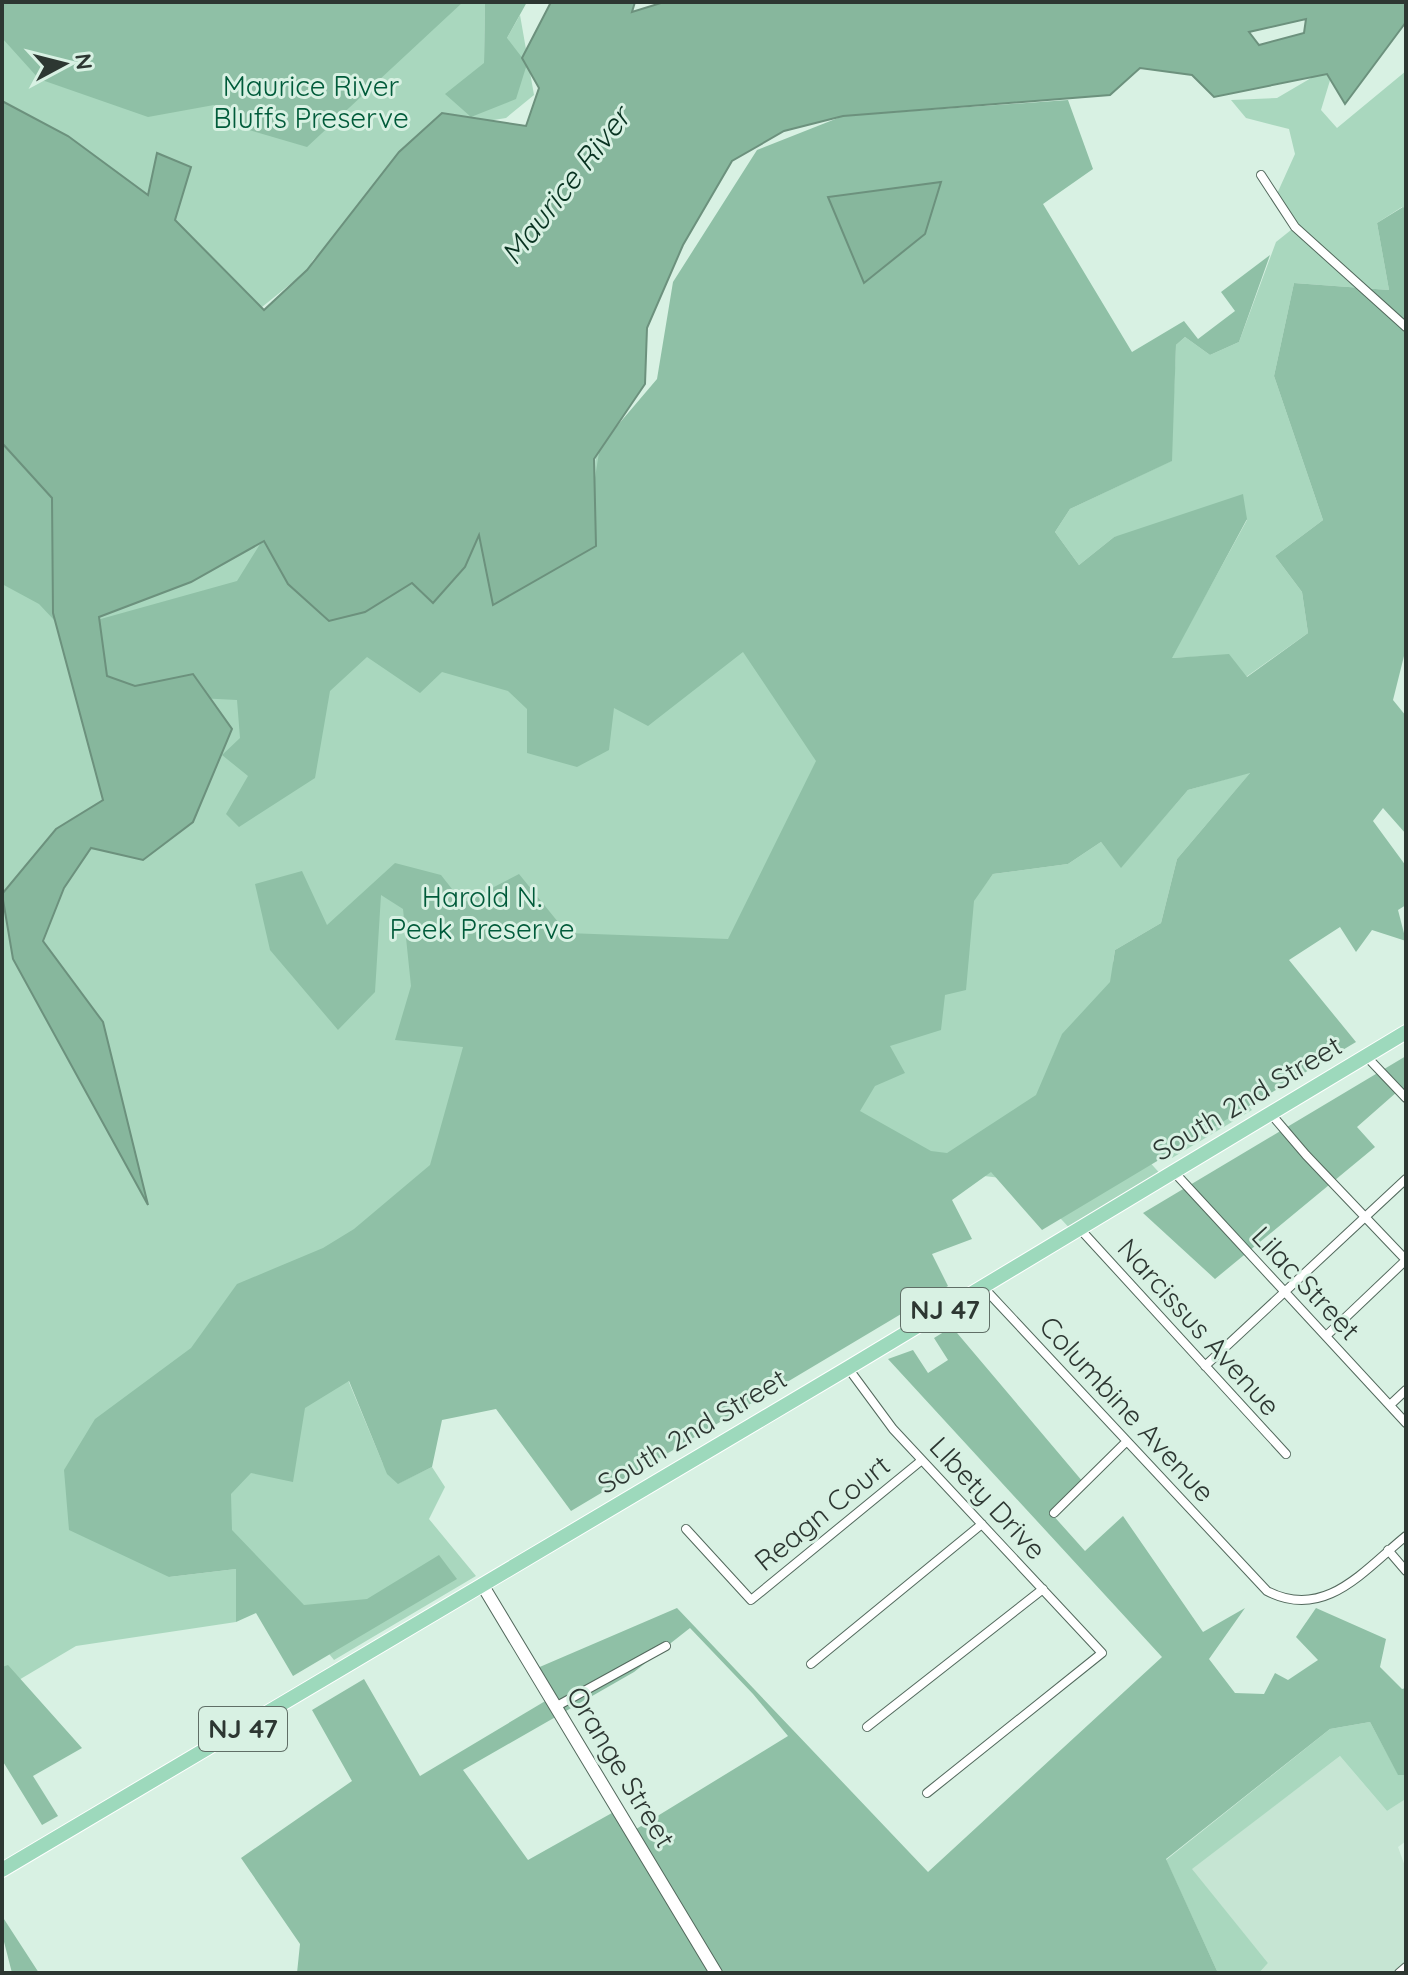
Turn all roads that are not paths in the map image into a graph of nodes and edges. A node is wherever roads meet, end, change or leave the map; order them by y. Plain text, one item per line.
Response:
1 (1261, 175) dead end
2 (1406, 327) edge
3 (1406, 1032) edge
4 (1366, 1056) junction
5 (1406, 1098) edge
6 (1271, 1114) junction
7 (1174, 1172) junction
8 (1406, 1179) edge
9 (1366, 1217) junction
10 (1080, 1229) junction
11 (1406, 1260) edge
12 (983, 1287) junction
13 (1286, 1293) junction
14 (1326, 1336) junction
15 (1205, 1366) junction
16 (848, 1368) junction
17 (1406, 1390) edge
18 (1390, 1405) junction
19 (1406, 1423) edge
20 (1126, 1442) junction
21 (1286, 1454) dead end
22 (922, 1460) junction
23 (1054, 1513) dead end
24 (982, 1524) junction
25 (686, 1529) dead end
26 (1406, 1536) edge
27 (1388, 1550) junction
28 (1406, 1571) edge
29 (483, 1586) junction
30 (1043, 1589) junction
31 (666, 1646) dead end
32 (811, 1664) dead end
33 (557, 1706) junction
34 (867, 1727) dead end
35 (927, 1793) dead end
36 (2, 1870) edge
37 (1406, 1967) edge
38 (716, 1973) edge
39 (1399, 1973) edge

1 - 2 street
3 - 4 main road, South 2nd Street / NJ 47
4 - 5 street
4 - 6 main road, South 2nd Street / NJ 47
6 - 7 main road, South 2nd Street / NJ 47
6 - 9 street
7 - 10 main road, South 2nd Street / NJ 47
7 - 13 street, Lilac Street
8 - 9 street
9 - 11 street
9 - 13 street
10 - 12 main road, South 2nd Street / NJ 47
10 - 15 street, Narcissus Avenue
11 - 14 street
12 - 16 main road, South 2nd Street / NJ 47
12 - 20 street, Columbine Avenue
13 - 14 street, Lilac Street
13 - 15 street
14 - 18 street, Lilac Street
15 - 21 street, Narcissus Avenue
16 - 22 street, LIbety Drive
16 - 29 main road, South 2nd Street / NJ 47
17 - 18 street
18 - 19 street, Lilac Street
20 - 23 street
20 - 27 street, Columbine Avenue
22 - 24 street, LIbety Drive
22 - 25 street, Reagn Court
24 - 30 street, LIbety Drive
24 - 32 street
26 - 27 street, Columbine Avenue
27 - 28 street
29 - 33 main road, Orange Street
29 - 36 main road, South 2nd Street / NJ 47
30 - 34 street
30 - 35 street, LIbety Drive
31 - 33 street
33 - 38 main road, Orange Street
37 - 39 street

